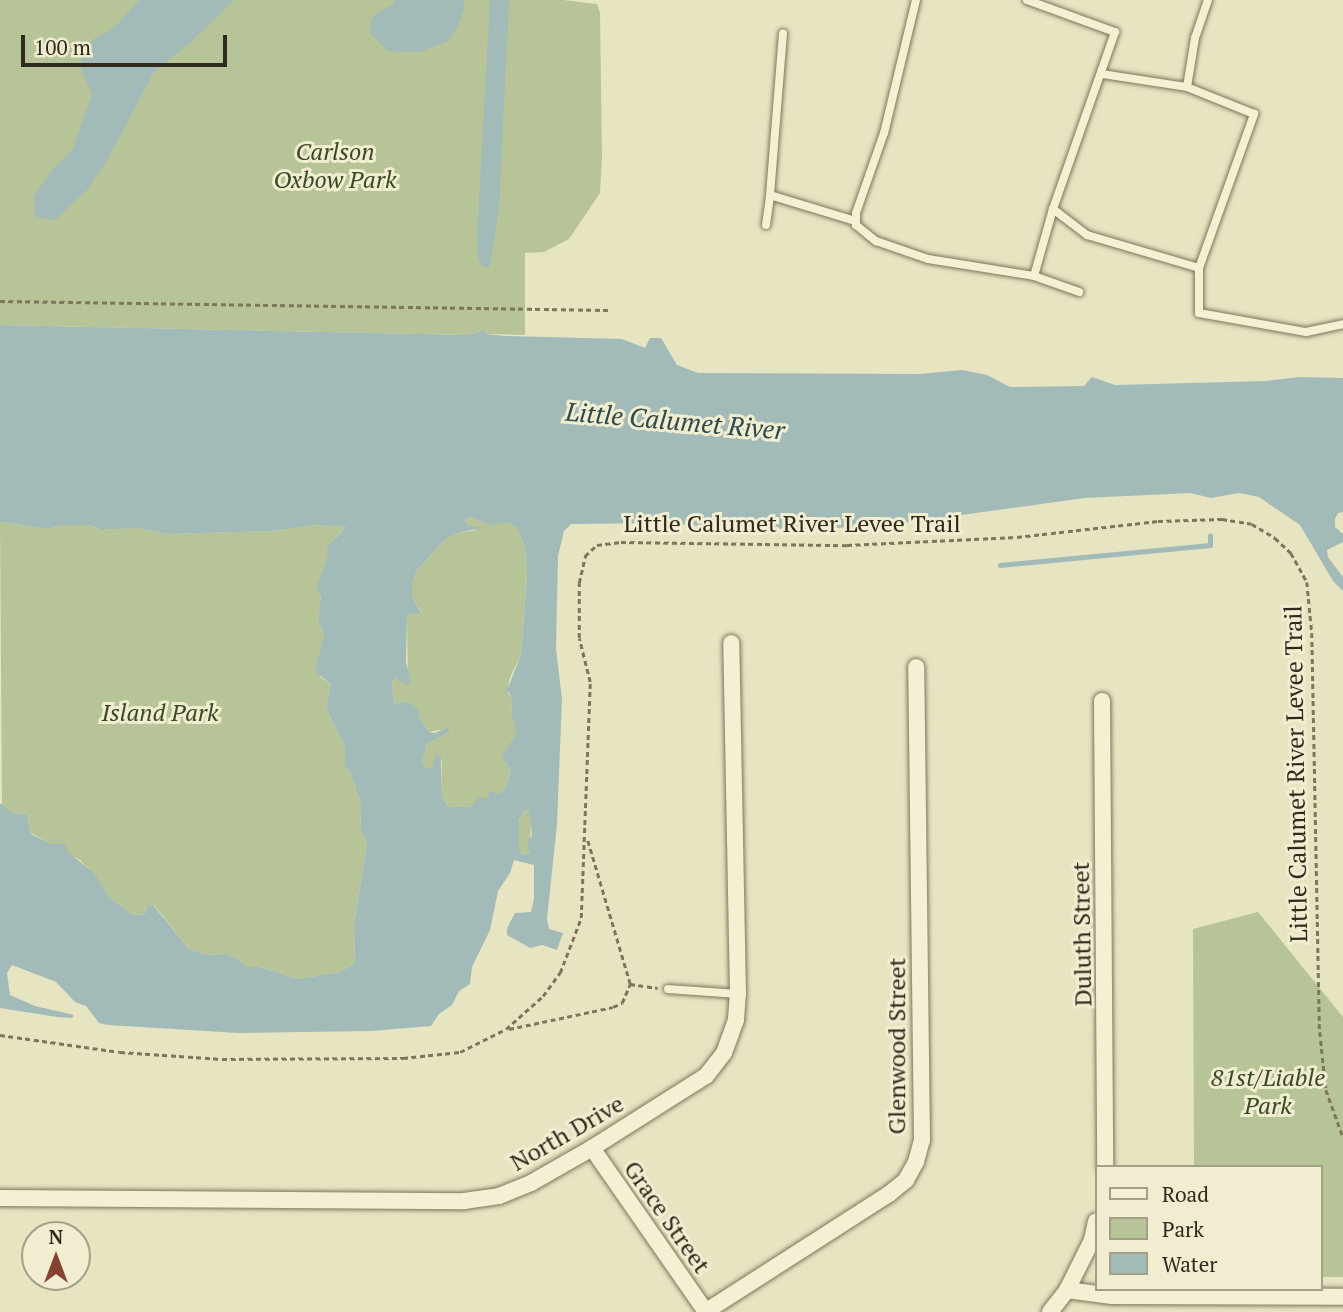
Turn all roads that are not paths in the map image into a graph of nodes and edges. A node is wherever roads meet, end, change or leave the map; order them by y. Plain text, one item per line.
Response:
1 (916, 0) edge
2 (1027, 0) edge
3 (1208, 0) edge
4 (783, 34) dead end
5 (1102, 74) junction
6 (1186, 87) junction
7 (770, 195) junction
8 (1053, 209) junction
9 (855, 221) junction
10 (766, 225) dead end
11 (1199, 268) junction
12 (1034, 276) junction
13 (1079, 292) dead end
14 (1343, 324) edge
15 (731, 643) dead end
16 (916, 667) dead end
17 (1102, 701) dead end
18 (668, 989) road end
19 (738, 994) junction
20 (592, 1149) junction
21 (1105, 1165) edge
22 (0, 1198) edge
23 (1094, 1230) edge
24 (1067, 1290) junction
25 (1343, 1297) edge
26 (1196, 1304) edge
27 (705, 1312) edge
28 (1050, 1312) edge

1 - 9 lane
2 - 5 lane
3 - 6 lane
4 - 7 lane
5 - 6 lane
5 - 8 lane
6 - 11 lane
7 - 9 lane
7 - 10 lane
8 - 11 lane
8 - 12 lane
9 - 12 lane
11 - 14 lane
12 - 13 lane
15 - 19 street, North Drive
16 - 27 street, Glenwood Street
17 - 21 street, Duluth Street
18 - 19 lane
19 - 20 street, North Drive
20 - 22 street, North Drive
20 - 27 street, Grace Street
23 - 24 street
24 - 26 street
24 - 28 street
25 - 26 street

